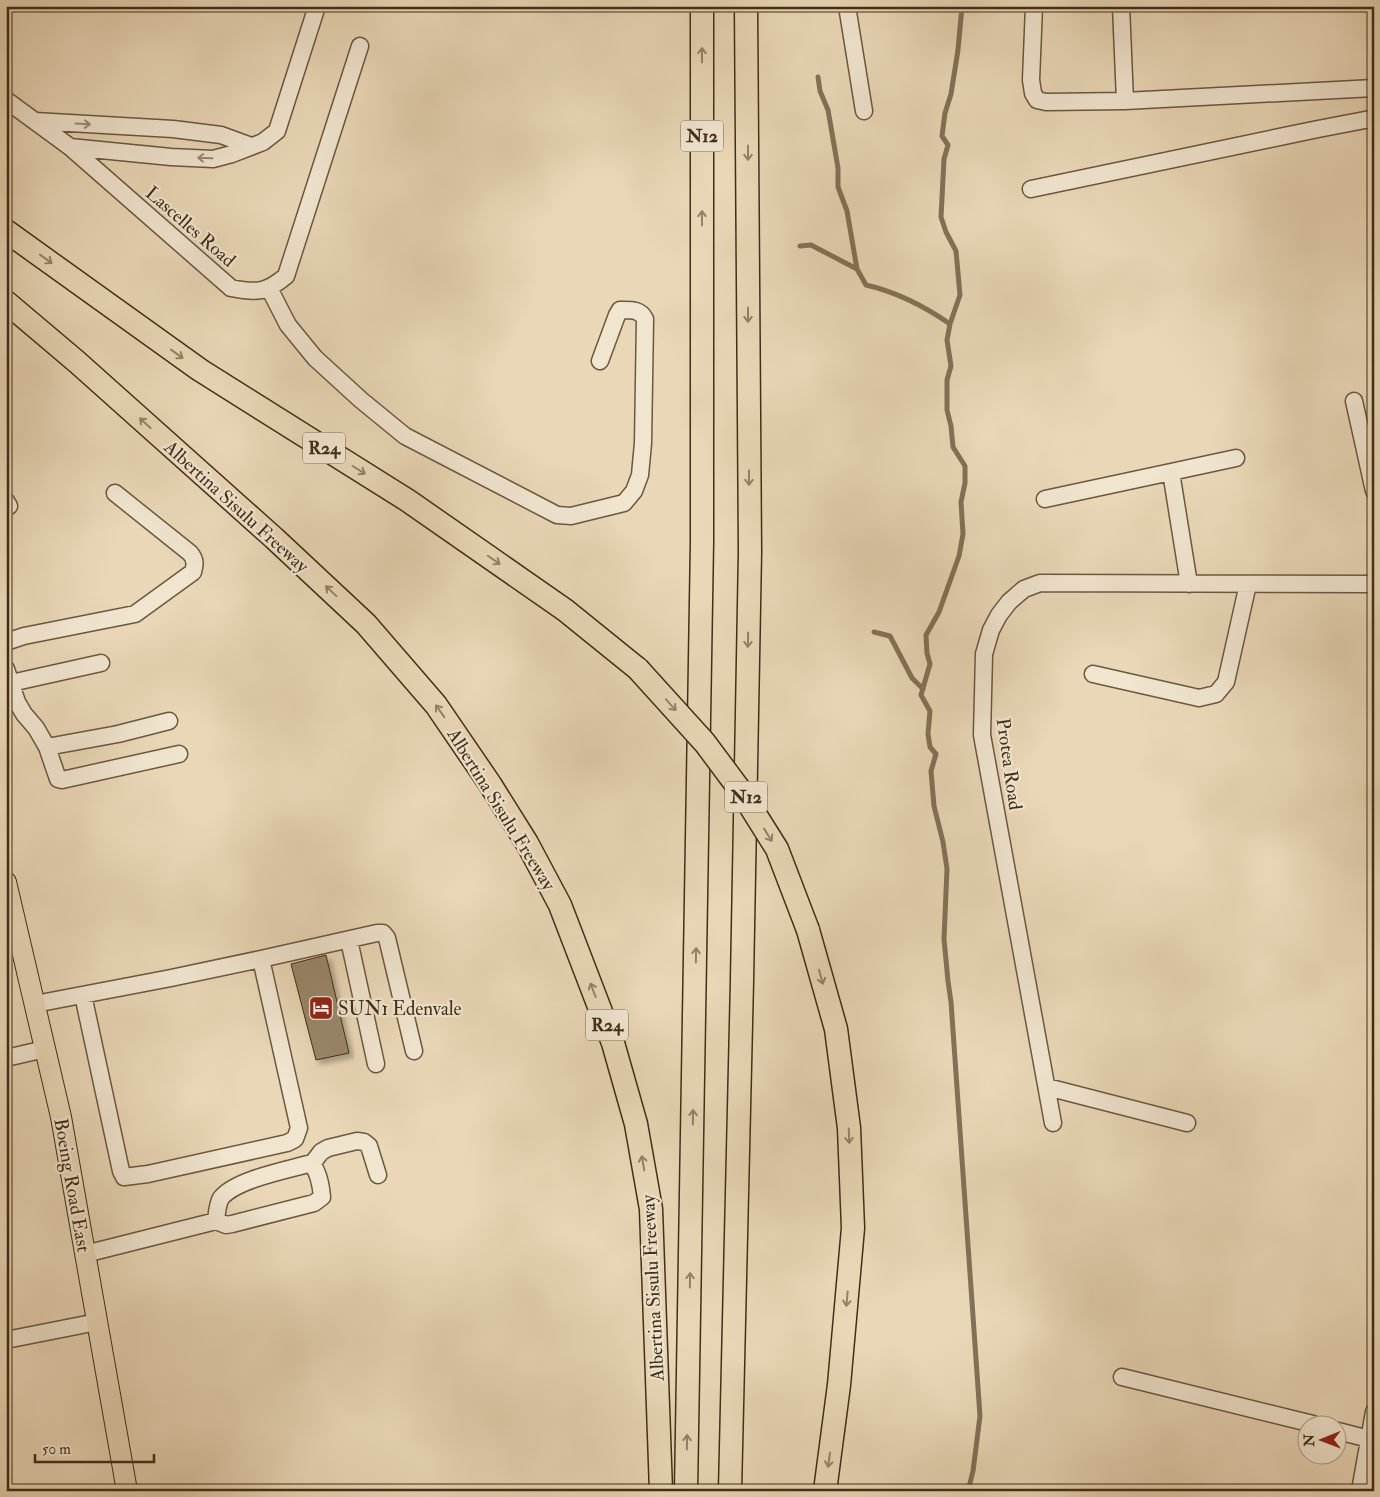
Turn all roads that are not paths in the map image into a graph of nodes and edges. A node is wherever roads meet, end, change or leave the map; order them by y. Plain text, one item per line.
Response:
1 (317, 6) edge
2 (702, 6) edge
3 (746, 6) edge
4 (847, 6) edge
5 (1034, 6) edge
6 (1121, 6) edge
7 (360, 46) dead end
8 (1374, 88) edge
9 (6, 100) edge
10 (1124, 102) junction
11 (864, 111) dead end
12 (1374, 119) edge
13 (35, 121) junction
14 (172, 129) junction
15 (251, 146) junction
16 (70, 148) junction
17 (172, 157) junction
18 (1031, 189) dead end
19 (6, 231) edge
20 (269, 288) junction
21 (6, 302) edge
22 (600, 361) dead end
23 (1354, 401) dead end
24 (1236, 458) dead end
25 (1171, 472) junction
26 (1374, 491) edge
27 (115, 493) dead end
28 (1045, 499) dead end
29 (1188, 584) junction
30 (1248, 584) junction
31 (1374, 584) edge
32 (6, 642) edge
33 (101, 663) dead end
34 (1093, 674) dead end
35 (9, 676) edge
36 (169, 721) dead end
37 (47, 747) junction
38 (179, 754) dead end
39 (7, 885) edge
40 (9, 907) edge
41 (349, 940) junction
42 (261, 959) junction
43 (83, 995) junction
44 (35, 1004) junction
45 (45, 1049) junction
46 (414, 1051) dead end
47 (6, 1058) edge
48 (376, 1064) dead end
49 (1047, 1087) junction
50 (1053, 1123) dead end
51 (1187, 1123) dead end
52 (312, 1164) junction
53 (378, 1175) dead end
54 (216, 1221) junction
55 (85, 1254) junction
56 (97, 1322) junction
57 (6, 1340) edge
58 (1122, 1377) dead end
59 (1374, 1412) edge
60 (1298, 1420) edge
61 (1348, 1434) edge
62 (1369, 1439) junction
63 (127, 1491) edge
64 (662, 1491) edge
65 (686, 1491) edge
66 (730, 1491) edge
67 (825, 1491) edge
68 (1360, 1491) edge

1 - 15 street
65 -> 2 highway, N12
3 -> 66 highway, N12
4 - 11 street
5 - 10 street
6 - 10 street
7 - 20 street
8 - 10 street
9 - 13 street, Lascelles Road
12 - 18 street
13 -> 14 street
13 - 16 street, Lascelles Road
14 - 15 street
14 - 17 street
15 -> 17 street
16 - 17 street
16 - 20 street, Lascelles Road
19 -> 67 highway, R24, bridge
20 - 22 street
64 -> 21 highway, Albertina Sisulu Freeway / R24
23 - 26 street
24 - 25 street
25 - 28 street
25 - 29 street
27 - 32 street
29 - 30 street, Protea Road
29 - 49 street, Protea Road
30 - 31 street, Protea Road
30 - 34 street
33 - 35 street
35 - 37 street
36 - 37 street
37 - 38 street
39 - 40 main road, Boeing Road East
40 - 44 main road, Boeing Road East
41 - 42 street
41 - 46 street
41 - 48 street
42 - 43 street
42 - 43 street
43 - 44 street
44 - 45 main road, Boeing Road East
45 - 47 street
45 - 55 main road, Boeing Road East
49 - 50 street, Protea Road
49 - 51 street
52 - 53 street
52 - 54 street
52 - 54 street
54 - 55 street
55 - 56 main road, Boeing Road East
56 - 57 street
56 - 63 main road, Boeing Road East
58 - 60 street
59 - 62 street
61 - 62 street
62 - 68 street

